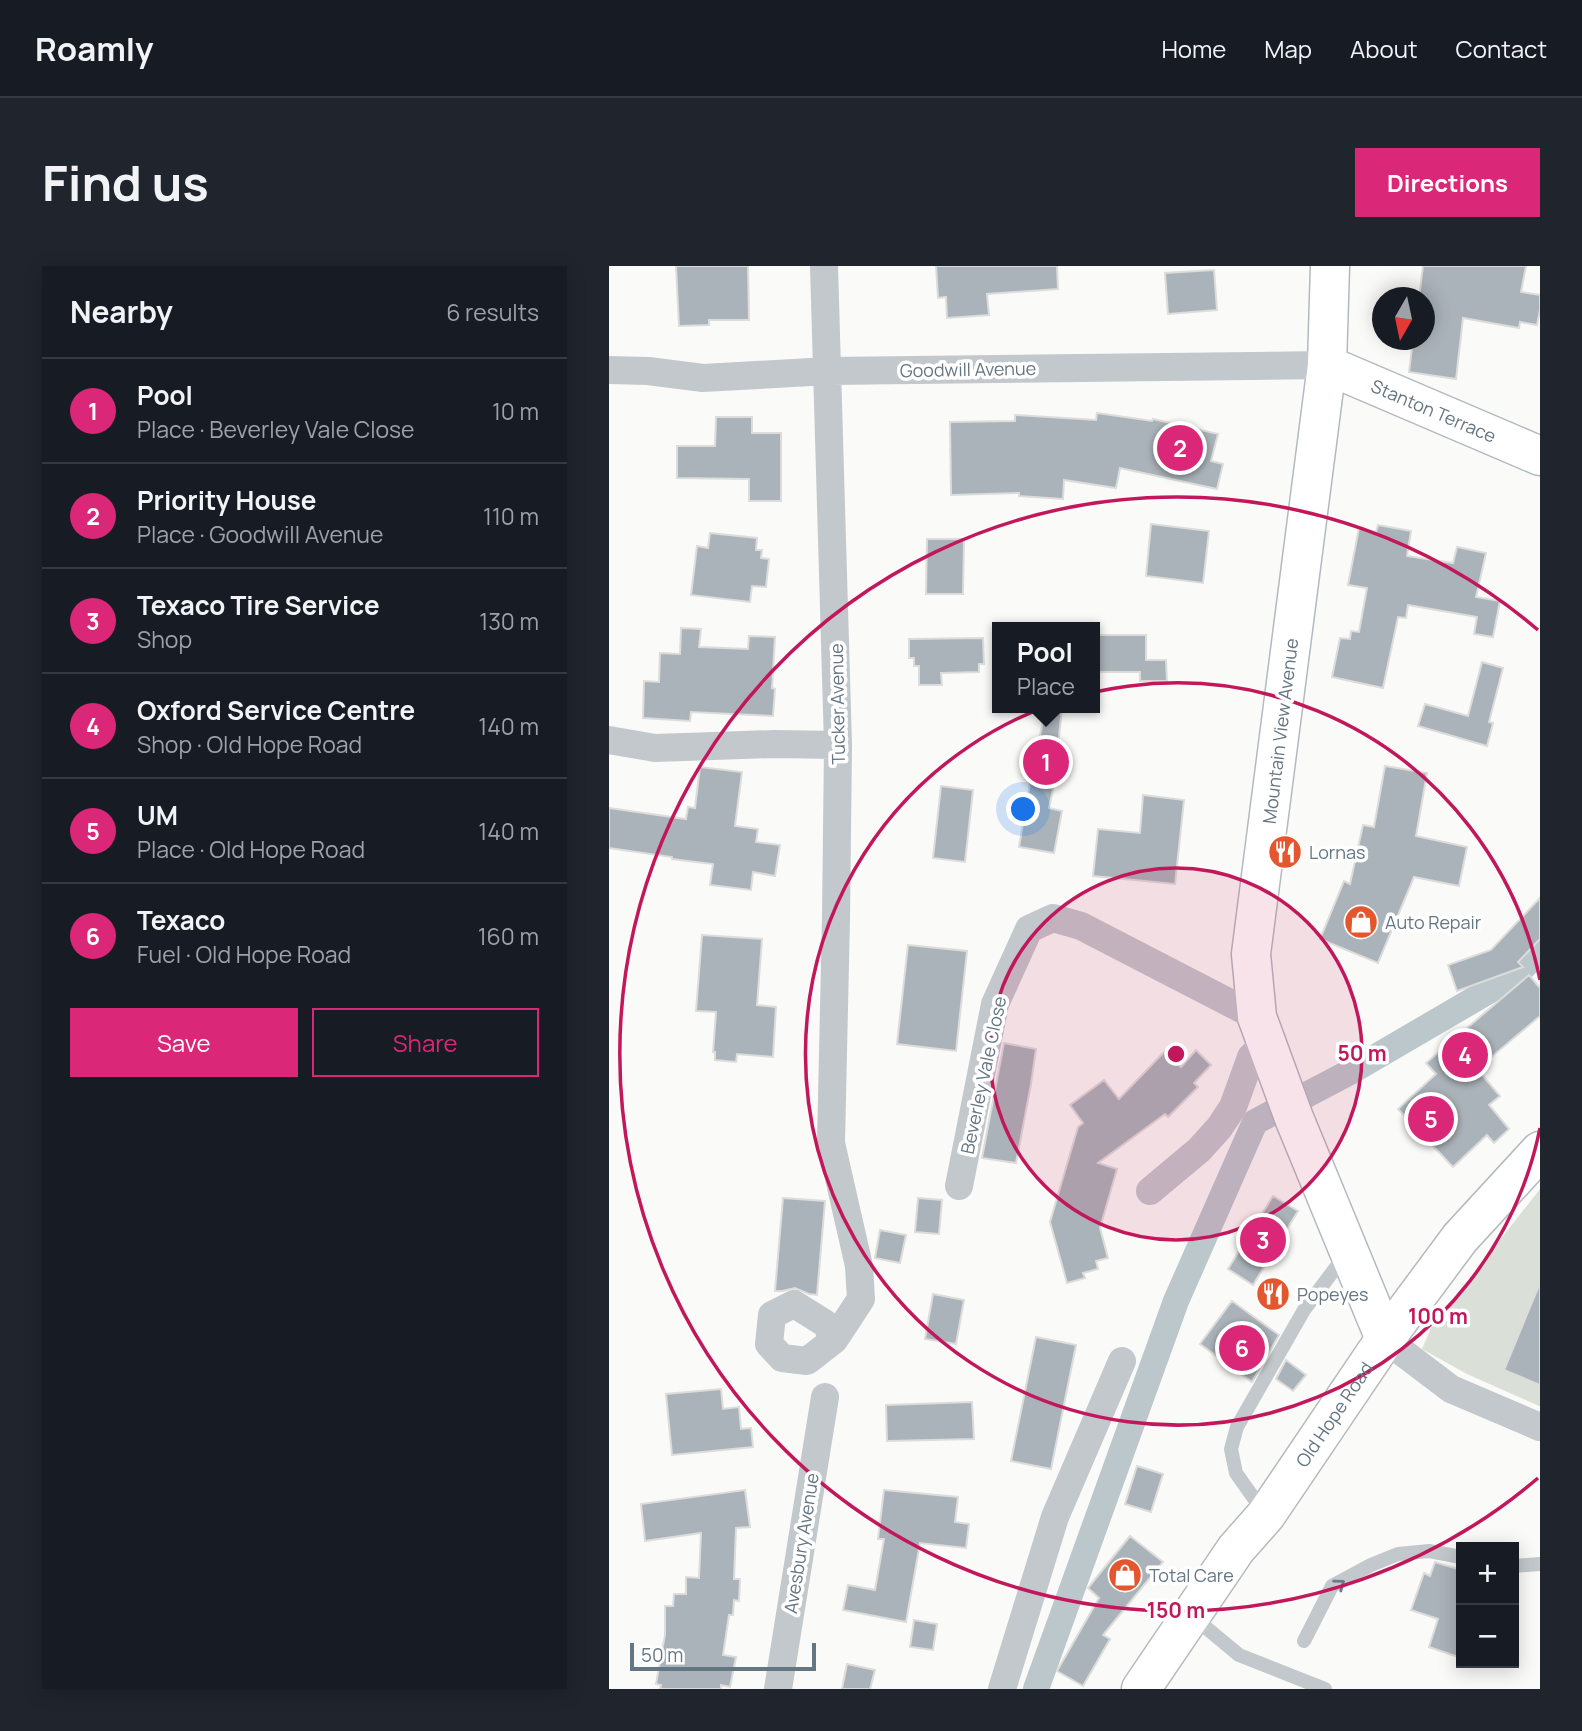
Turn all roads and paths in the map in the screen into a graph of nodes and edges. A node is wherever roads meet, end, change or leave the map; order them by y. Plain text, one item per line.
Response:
1 (824, 266) edge
2 (1330, 266) edge
3 (1327, 365) junction
4 (609, 370) edge
5 (829, 371) junction
6 (1540, 456) edge
7 (609, 740) edge
8 (838, 745) junction
9 (1267, 1044) junction
10 (1540, 1151) edge
11 (959, 1186) dead end
12 (1150, 1191) dead end
13 (1349, 1250) junction
14 (1385, 1339) junction
15 (834, 1340) dead end
16 (1122, 1361) dead end
17 (825, 1397) dead end
18 (1540, 1427) edge
19 (1266, 1515) junction
20 (1456, 1556) edge
21 (1540, 1564) edge
22 (1519, 1566) edge
23 (1191, 1615) junction
24 (1304, 1641) dead end
25 (778, 1689) edge
26 (1002, 1689) edge
27 (1141, 1689) edge
28 (1325, 1689) edge

1 - 5 street, Tucker Avenue
2 - 3 main road, Mountain View Avenue
3 - 5 street, Goodwill Avenue
3 - 6 main road, Stanton Terrace
3 - 9 main road, Mountain View Avenue
4 - 5 street, Goodwill Avenue
5 - 8 street, Tucker Avenue
7 - 8 street
8 - 15 street, Tucker Avenue
9 - 11 street, Beverley Vale Close
9 - 12 street
9 - 13 main road, Mountain View Avenue
10 - 14 main road, Old Hope Road
13 - 14 main road, Mountain View Avenue
13 - 19 lane
14 - 18 street
14 - 19 main road, Old Hope Road
16 - 26 street
17 - 25 street, Avesbury Avenue
19 - 23 main road, Old Hope Road
24 -> 20 lane
21 - 22 lane
23 - 27 main road, Old Hope Road
23 - 28 lane

